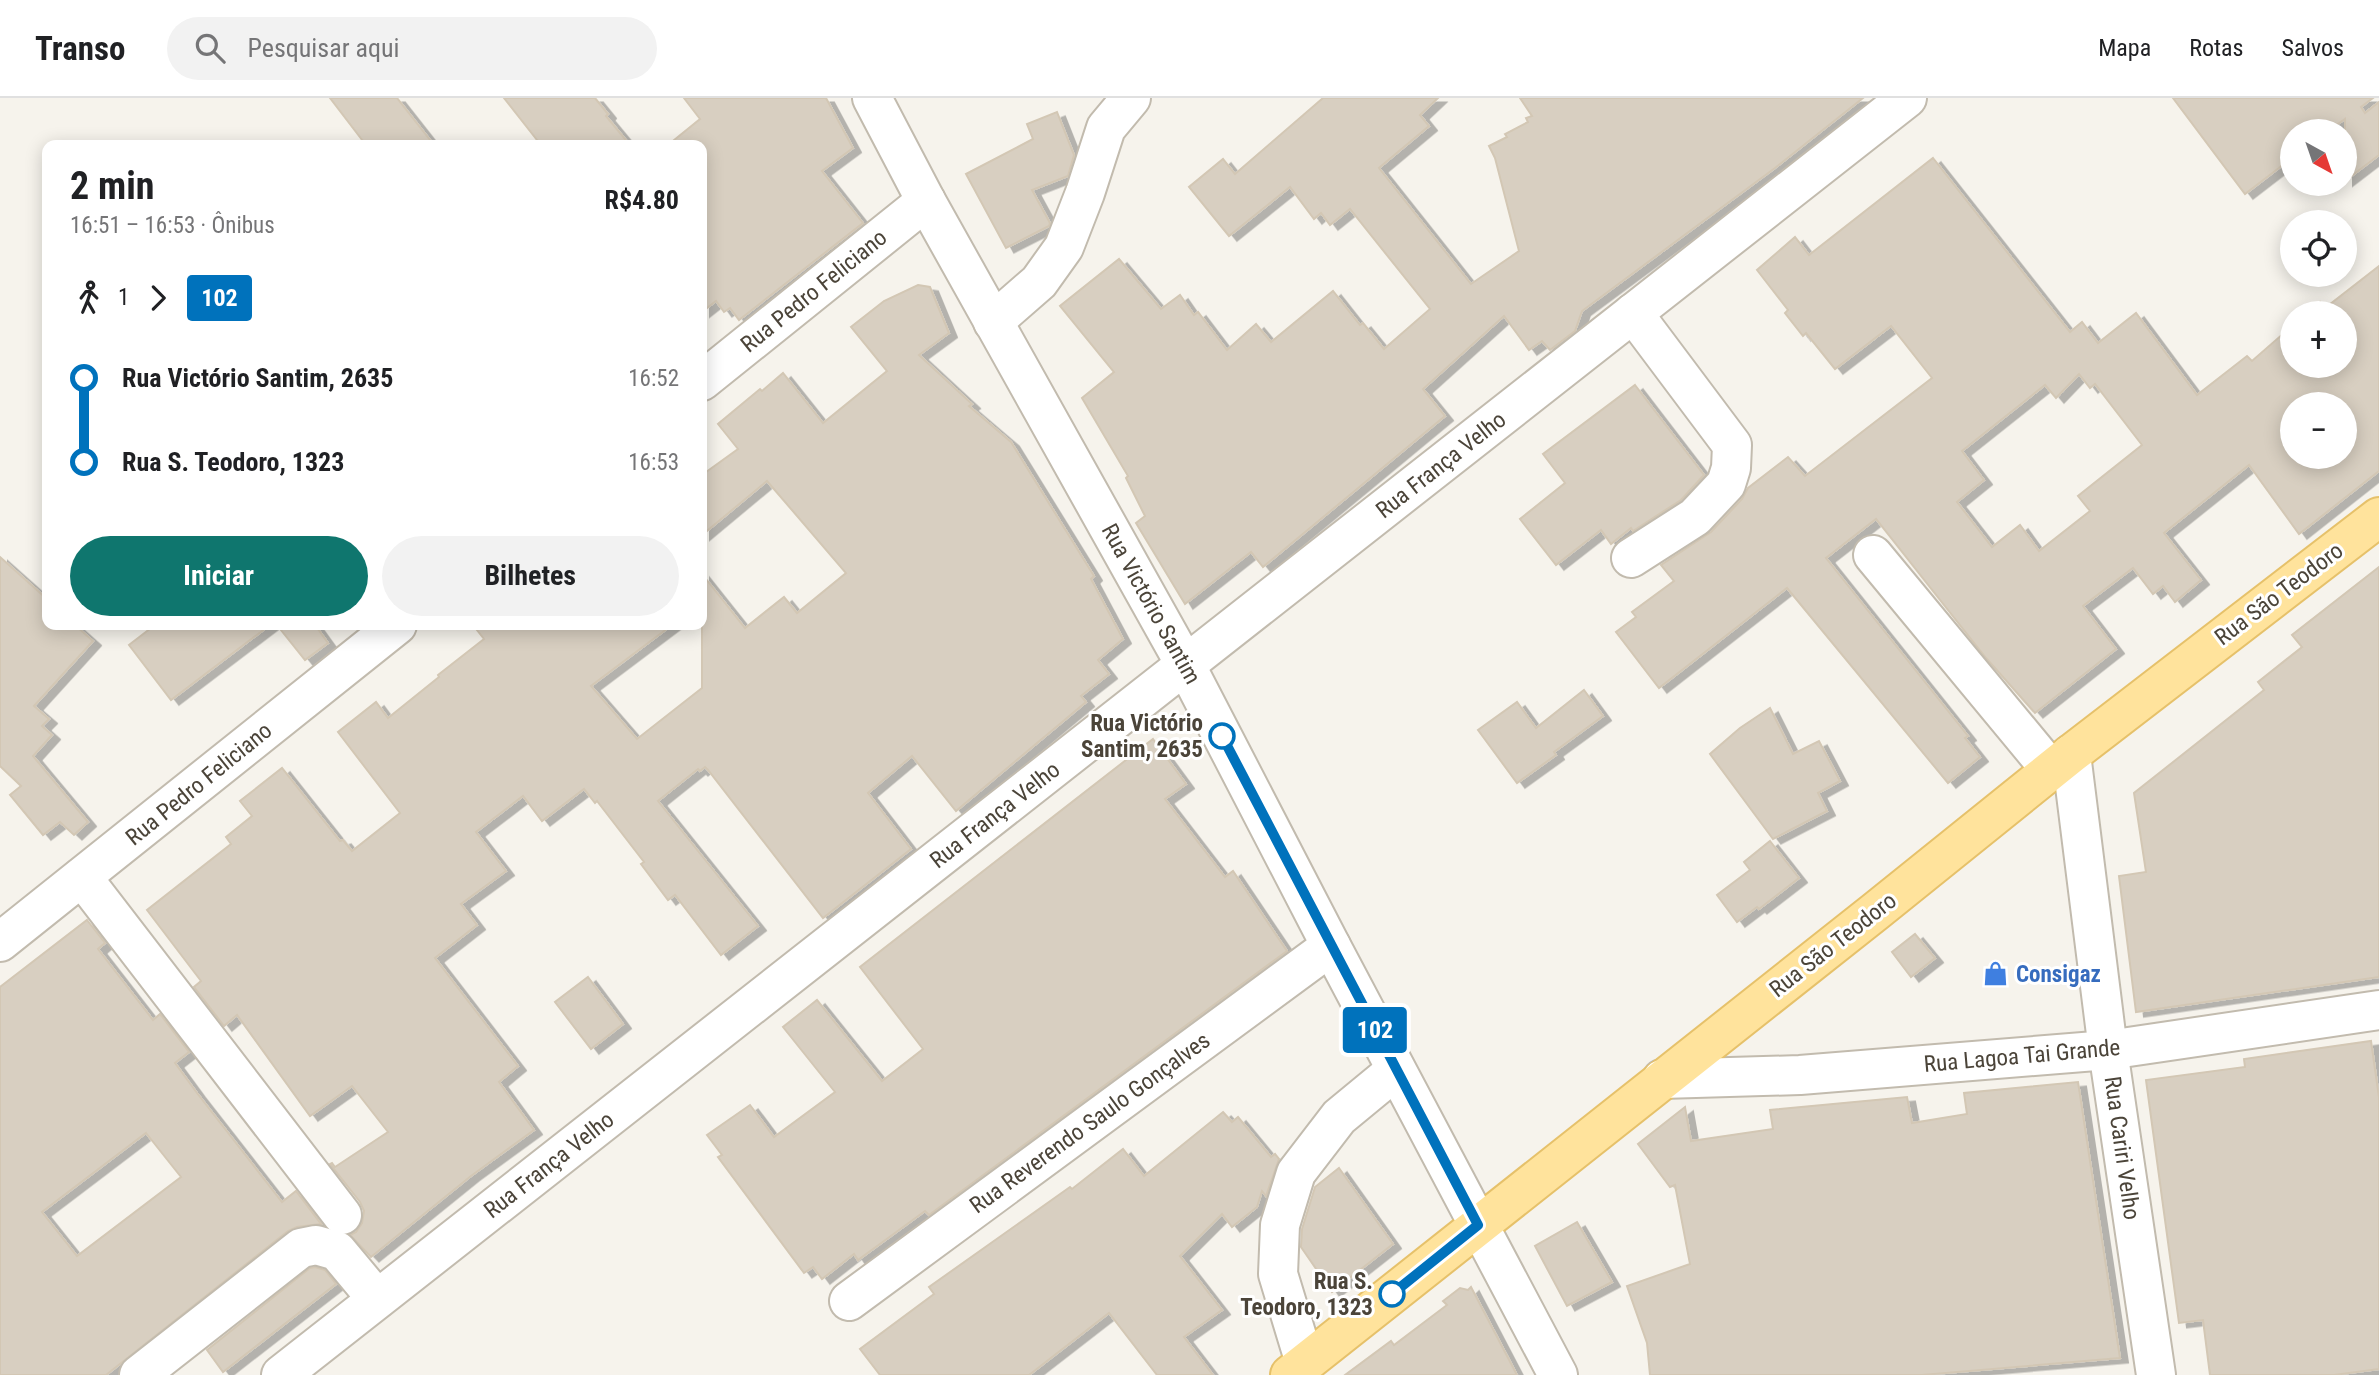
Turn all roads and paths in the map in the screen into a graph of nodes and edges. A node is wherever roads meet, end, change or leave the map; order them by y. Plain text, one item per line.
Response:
1 (872, 98) edge
2 (1131, 98) edge
3 (1881, 105) edge
4 (926, 201) junction
5 (1633, 313) junction
6 (993, 322) junction
7 (707, 377) edge
8 (2379, 517) edge
9 (1873, 555) dead end
10 (1631, 558) dead end
11 (391, 630) edge
12 (1186, 666) junction
13 (2061, 762) junction
14 (82, 877) junction
15 (0, 942) edge
16 (1331, 946) junction
17 (2379, 1010) edge
18 (2108, 1051) junction
19 (1396, 1070) junction
20 (1662, 1079) junction
21 (342, 1215) dead end
22 (1478, 1225) junction
23 (377, 1299) junction
24 (849, 1301) dead end
25 (1297, 1369) edge
26 (139, 1375) edge
27 (281, 1375) edge
28 (1558, 1375) edge
29 (2156, 1375) edge

1 - 4 street, Rua Victório Santim
2 - 6 street
3 - 5 street, Rua França Velho
4 - 6 street, Rua Victório Santim
4 - 7 street, Rua Pedro Feliciano
5 - 10 street
5 - 12 street, Rua França Velho
6 - 12 street, Rua Victório Santim
8 - 13 main road, Rua São Teodoro
9 - 13 street
11 - 14 street, Rua Pedro Feliciano
12 - 16 street, Rua Victório Santim
12 - 23 street, Rua França Velho
13 - 18 street, Rua Cariri Velho
13 - 20 main road, Rua São Teodoro
14 - 15 street, Rua Pedro Feliciano
14 - 21 street
16 - 19 street, Rua Victório Santim
16 - 24 street, Rua Reverendo Saulo Gonçalves
17 - 18 street, Rua Lagoa Tai Grande
18 - 20 street, Rua Lagoa Tai Grande
18 - 29 street, Rua Cariri Velho
19 - 22 street, Rua Victório Santim
19 - 25 street
20 - 22 main road, Rua São Teodoro
22 - 25 main road, Rua São Teodoro
22 - 28 street, Rua Victório Santim
23 - 26 street
23 - 27 street, Rua França Velho

